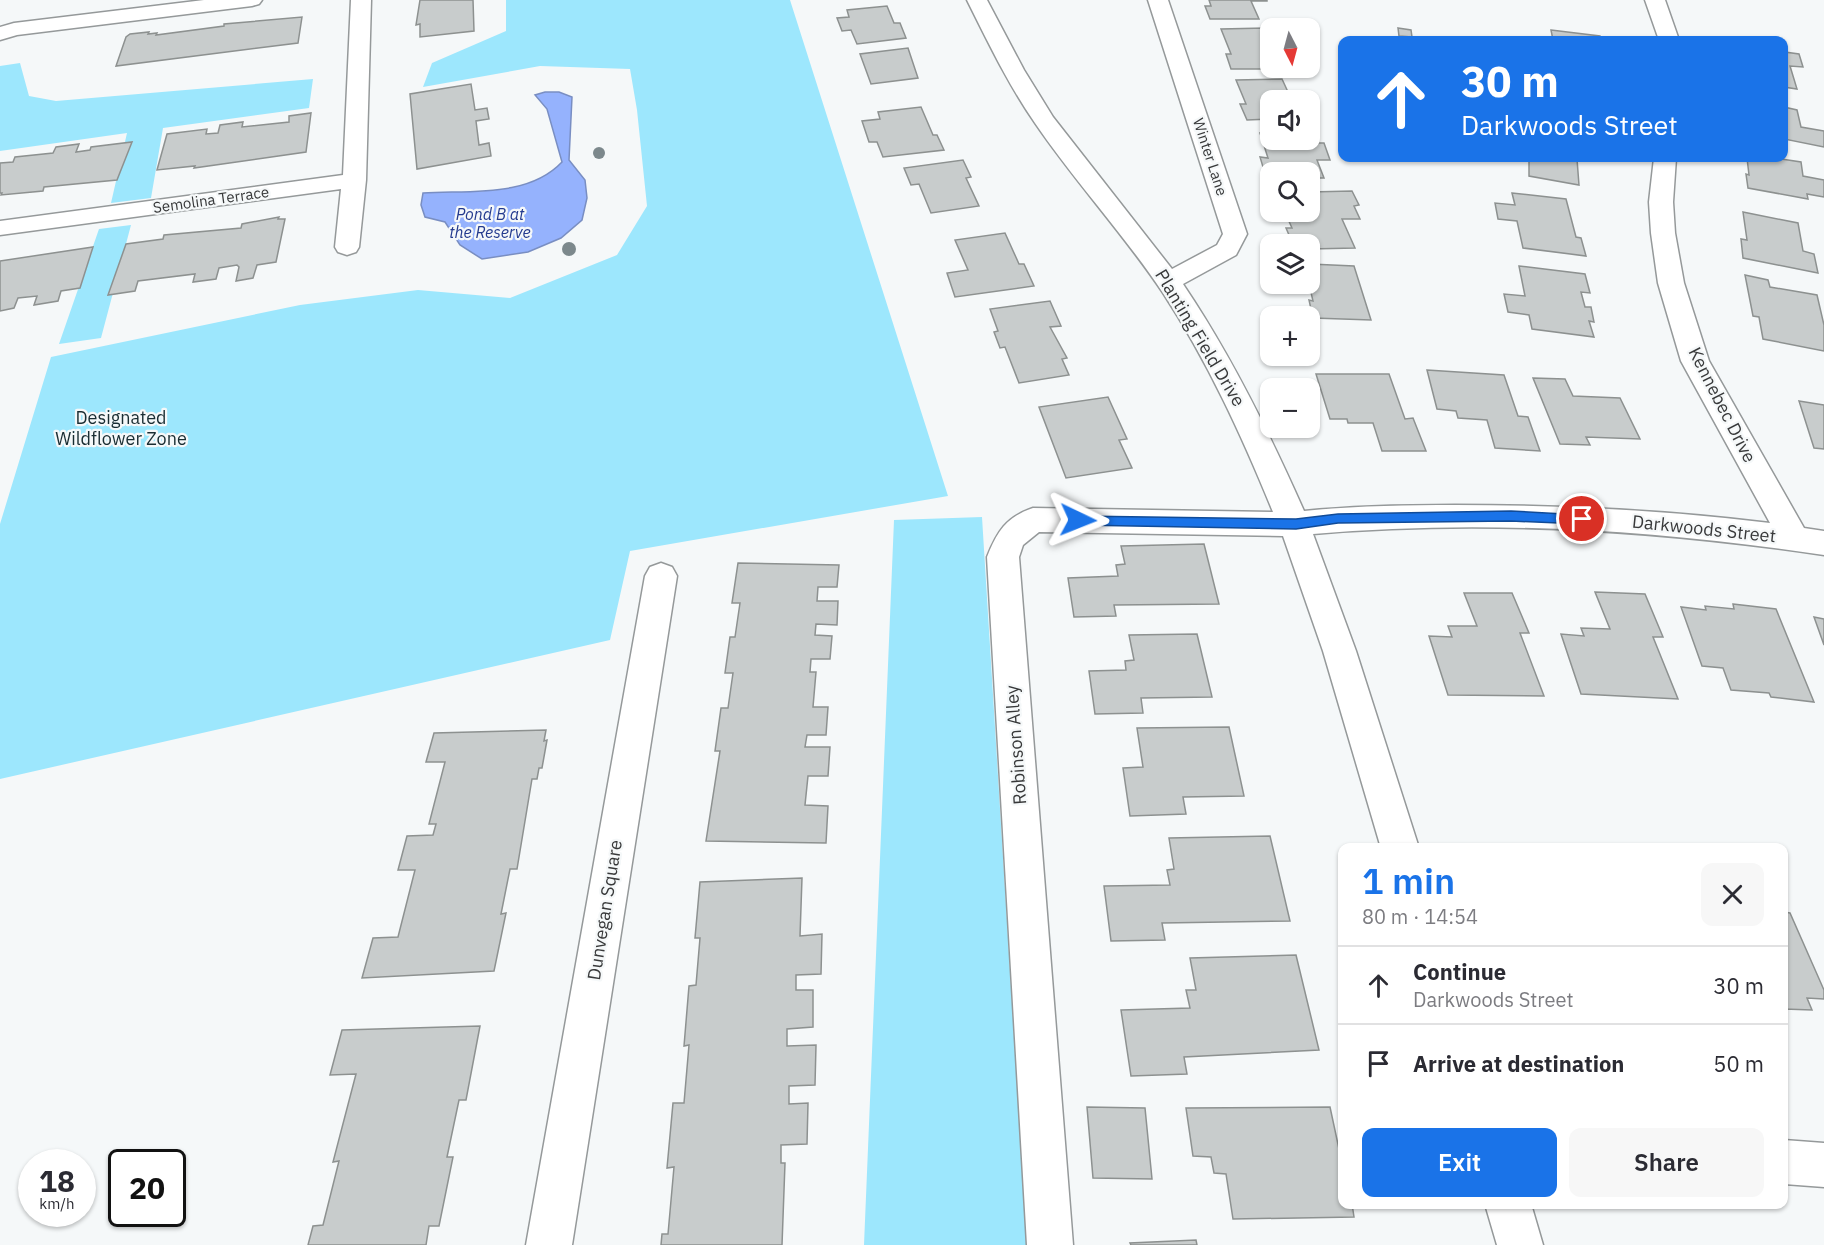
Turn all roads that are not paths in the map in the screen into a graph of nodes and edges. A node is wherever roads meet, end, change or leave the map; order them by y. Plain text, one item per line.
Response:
1 (252, 0) edge
2 (361, 0) edge
3 (976, 0) edge
4 (1158, 0) edge
5 (1655, 0) edge
6 (203, 3) edge
7 (0, 34) edge
8 (1668, 36) edge
9 (1665, 162) edge
10 (354, 180) junction
11 (0, 228) edge
12 (347, 248) dead end
13 (1168, 281) junction
14 (1296, 524) junction
15 (1794, 538) junction
16 (1824, 543) edge
17 (661, 576) dead end
18 (1399, 843) edge
19 (1788, 1162) edge
20 (1824, 1165) edge
21 (1509, 1209) edge
22 (549, 1245) edge
23 (1050, 1245) edge
24 (1520, 1245) edge

1 - 6 street
2 - 10 street
3 - 13 street, Planting Field Drive
4 - 13 street, Winter Lane
5 - 8 street
6 - 7 street
9 - 15 street, Kennebec Drive
10 - 11 street, Semolina Terrace
10 - 12 street
13 - 14 street, Planting Field Drive
14 - 15 street, Darkwoods Street
14 - 18 street, Planting Field Drive
14 - 23 street, Robinson Alley
15 - 16 street, Darkwoods Street
17 - 22 street, Dunvegan Square
19 - 20 street
21 - 24 street

